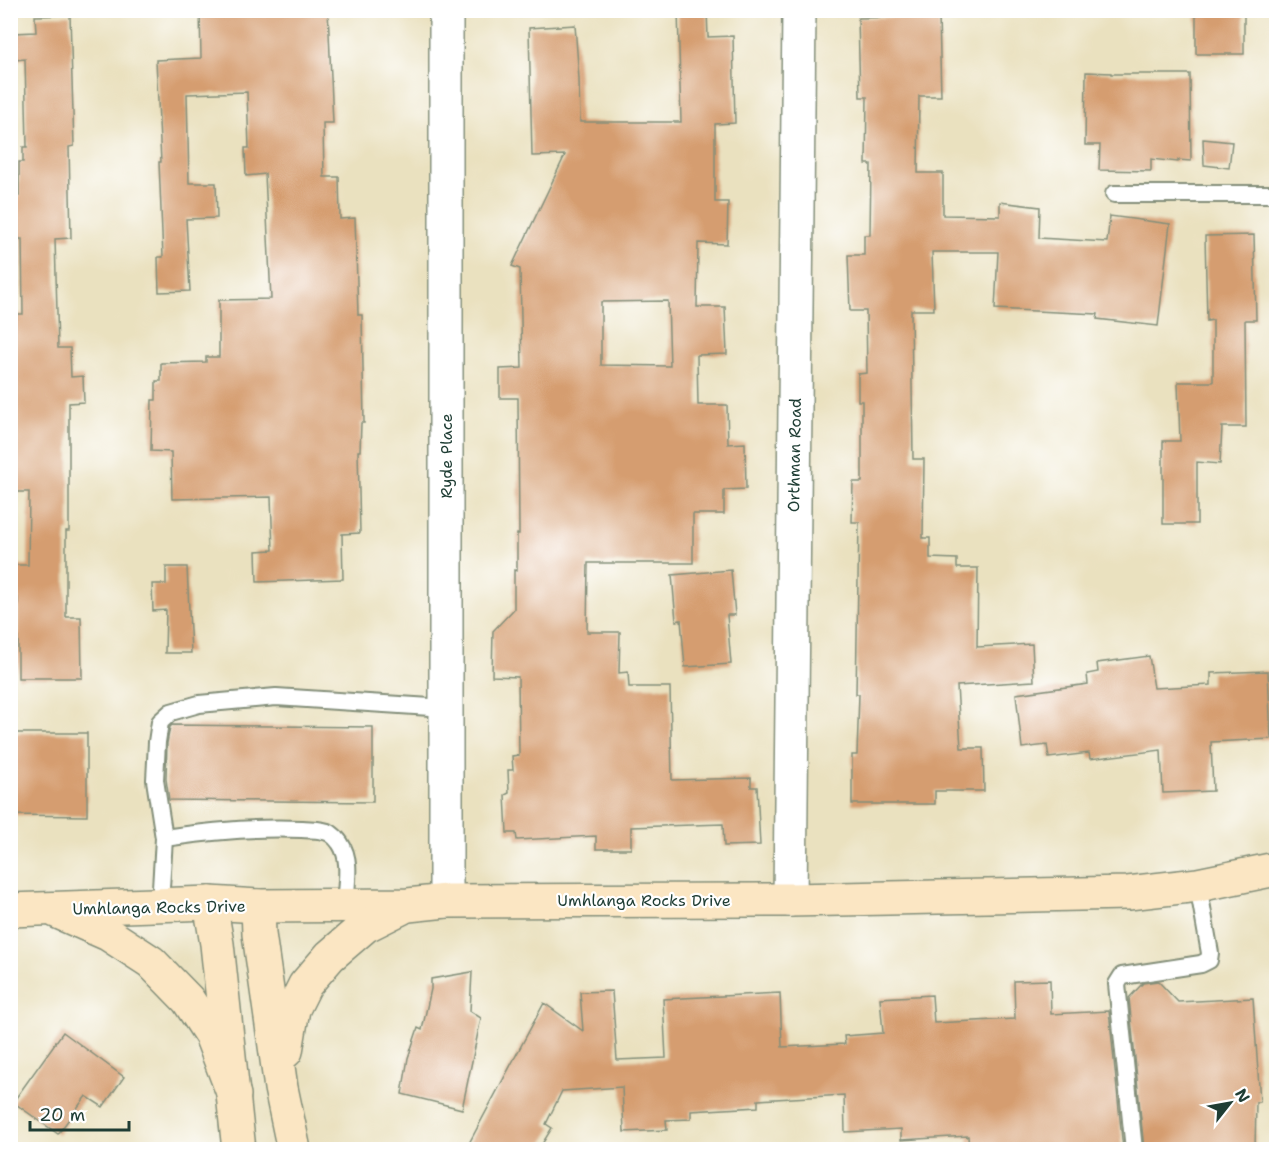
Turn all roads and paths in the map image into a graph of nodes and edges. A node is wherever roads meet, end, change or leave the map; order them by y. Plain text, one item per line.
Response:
1 (446, 10) edge
2 (799, 10) edge
3 (1113, 194) dead end
4 (1276, 194) edge
5 (446, 708) junction
6 (164, 838) junction
7 (1276, 869) edge
8 (1198, 885) junction
9 (790, 900) junction
10 (446, 901) junction
11 (210, 903) junction
12 (160, 905) junction
13 (408, 905) junction
14 (258, 906) junction
15 (345, 906) junction
16 (51, 909) junction
17 (10, 910) edge
18 (281, 1088) junction
19 (234, 1095) junction
20 (292, 1140) edge
21 (239, 1142) edge
22 (1134, 1149) edge

1 - 5 street, Ryde Place
2 - 9 street, Orthman Road
3 - 4 lane
5 - 6 lane
5 - 10 street, Ryde Place
6 - 12 lane
6 - 15 lane
7 - 8 main road, Umhlanga Rocks Drive
8 - 9 main road, Umhlanga Rocks Drive
8 - 22 lane
9 - 10 main road, Umhlanga Rocks Drive
10 - 13 main road, Umhlanga Rocks Drive
11 - 12 main road, Umhlanga Rocks Drive
11 - 14 main road, Umhlanga Rocks Drive
11 - 19 main road
12 - 16 main road, Umhlanga Rocks Drive
13 - 15 main road, Umhlanga Rocks Drive
13 - 18 main road
14 - 15 main road, Umhlanga Rocks Drive
14 - 18 main road
16 - 17 main road, Umhlanga Rocks Drive
16 - 19 main road
18 - 20 main road
19 - 21 main road
20 - 21 main road

